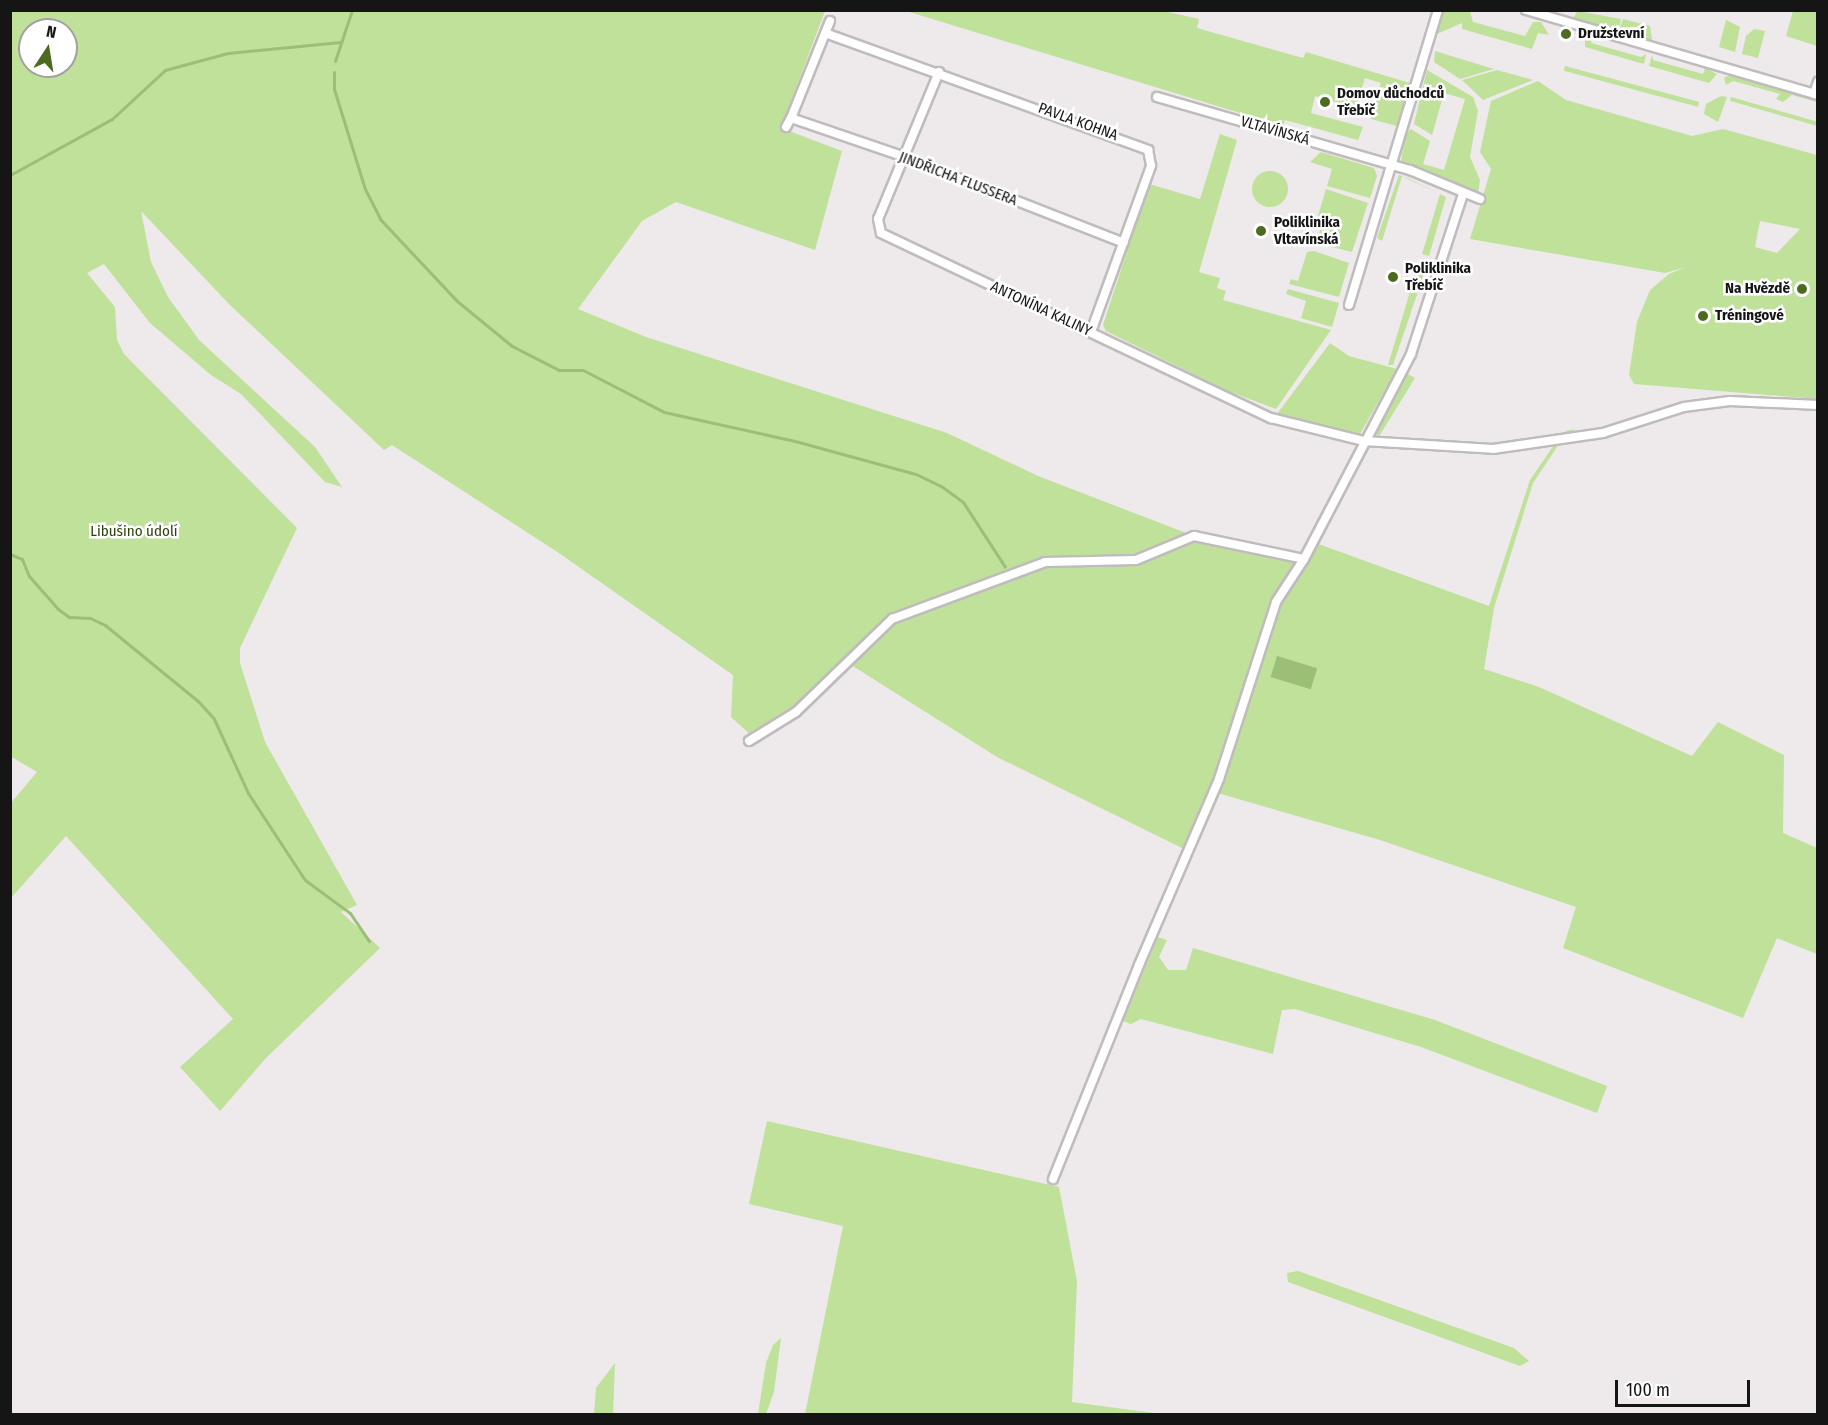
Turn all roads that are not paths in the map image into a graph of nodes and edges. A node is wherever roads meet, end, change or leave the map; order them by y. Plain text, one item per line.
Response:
1 (1438, 10) edge
2 (1526, 10) edge
3 (830, 21) dead end
4 (825, 33) junction
5 (939, 72) junction
6 (1818, 82) edge
7 (1816, 94) edge
8 (1157, 97) dead end
9 (902, 156) junction
10 (1392, 165) junction
11 (1463, 194) junction
12 (1480, 199) dead end
13 (1124, 243) junction
14 (1349, 305) dead end
15 (1092, 332) junction
16 (1818, 405) edge
17 (1364, 441) junction
18 (1304, 559) junction
19 (749, 741) dead end
20 (1053, 1179) dead end

1 - 10 street
2 - 7 street
3 - 4 street, JINDŘICHA FLUSSERA
4 - 5 street, PAVLA KOHNA
4 - 9 street, JINDŘICHA FLUSSERA
5 - 9 street, ANTONÍNA KALINY
5 - 13 street, PAVLA KOHNA
6 - 7 street
8 - 10 street, VLTAVÍNSKÁ
9 - 13 street, JINDŘICHA FLUSSERA
9 - 15 street, ANTONÍNA KALINY
10 - 11 street, VLTAVÍNSKÁ
10 - 14 street
11 - 12 street, VLTAVÍNSKÁ
11 - 17 street
13 - 15 street, PAVLA KOHNA
15 - 17 street, ANTONÍNA KALINY
16 - 17 street
17 - 18 street
18 - 19 street
18 - 20 street

